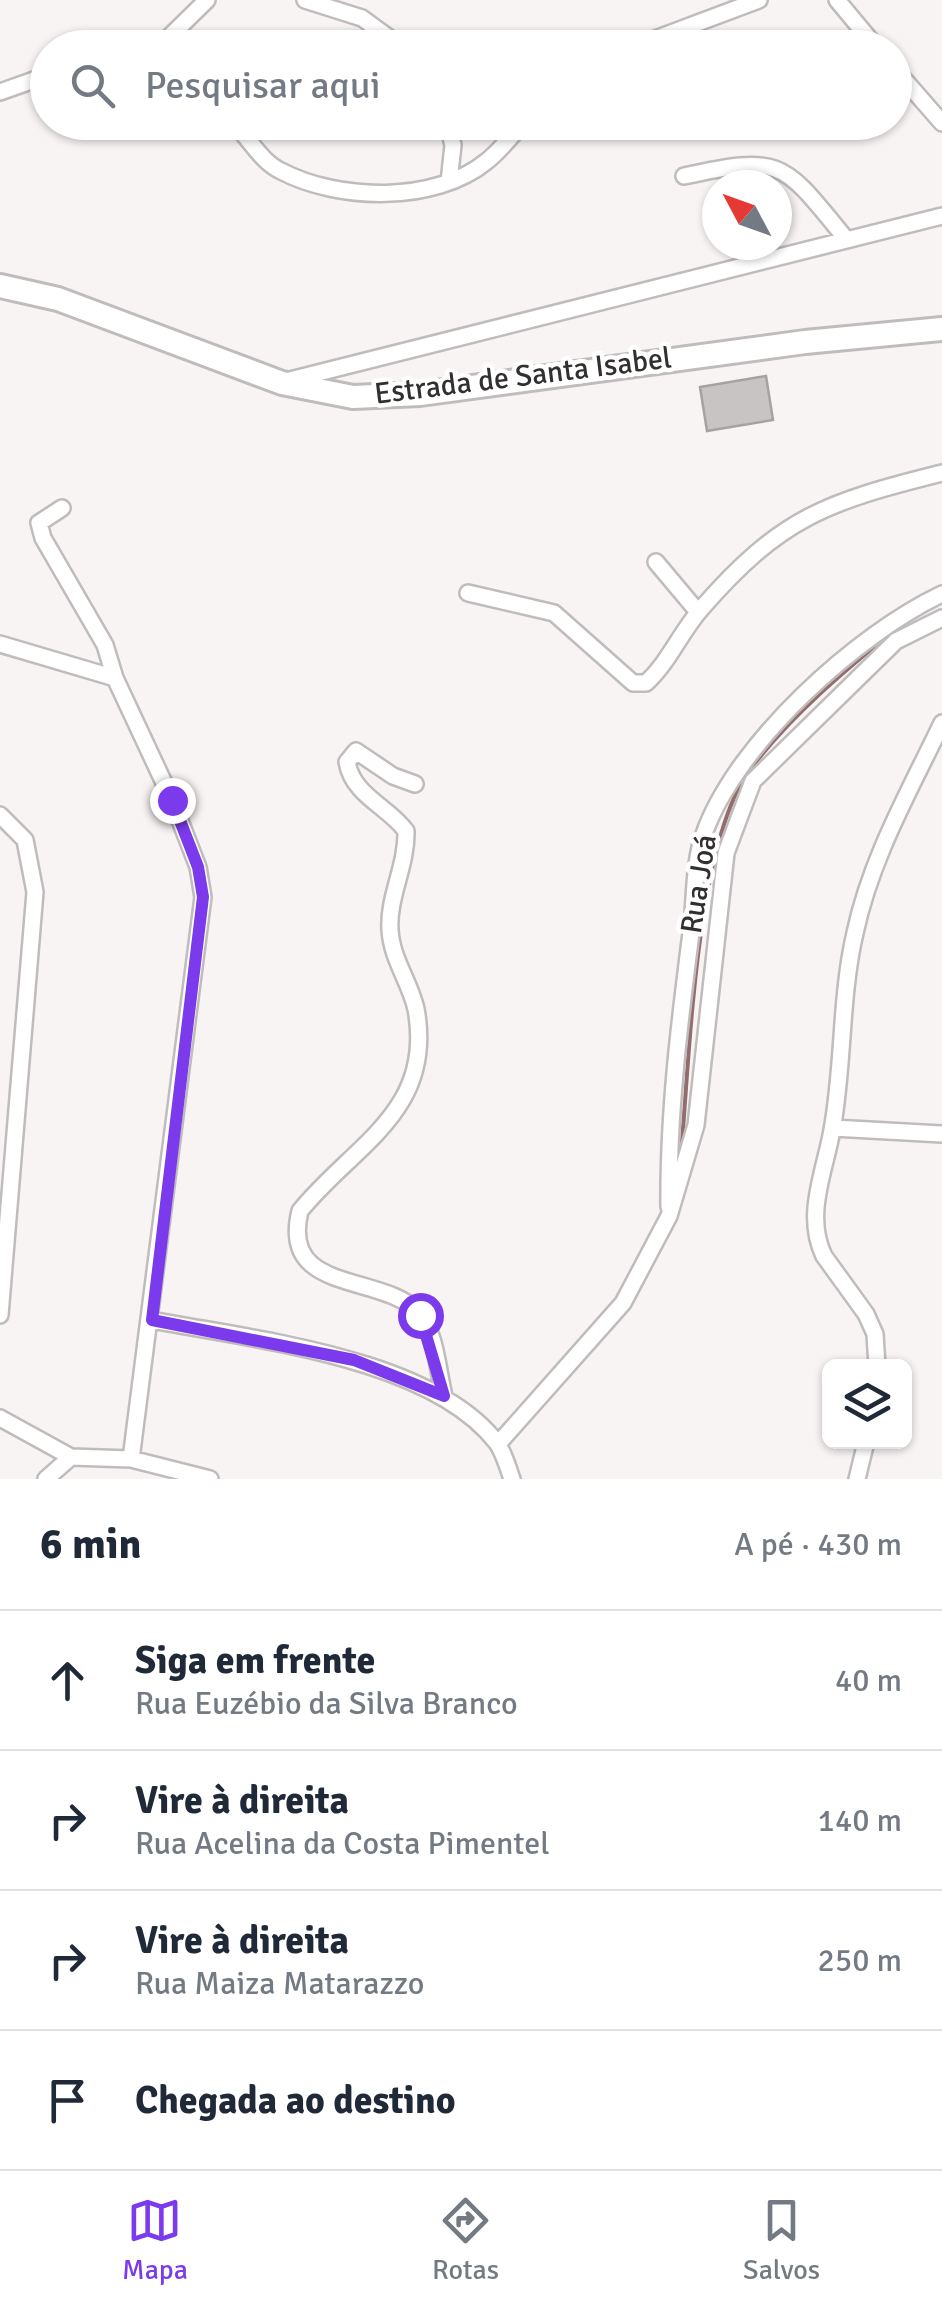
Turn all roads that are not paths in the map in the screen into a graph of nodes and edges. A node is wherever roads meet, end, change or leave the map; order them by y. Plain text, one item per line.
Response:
1 (207, 0) edge
2 (305, 0) edge
3 (758, 0) edge
4 (836, 0) edge
5 (176, 30) edge
6 (378, 30) edge
7 (679, 30) edge
8 (862, 30) edge
9 (30, 81) edge
10 (912, 89) edge
11 (0, 92) edge
12 (942, 123) edge
13 (248, 140) edge
14 (451, 140) edge
15 (507, 140) edge
16 (684, 176) dead end
17 (449, 182) junction
18 (942, 216) edge
19 (846, 239) junction
20 (0, 286) edge
21 (942, 329) edge
22 (282, 383) junction
23 (942, 473) edge
24 (62, 508) dead end
25 (656, 562) dead end
26 (468, 592) dead end
27 (942, 594) edge
28 (698, 612) junction
29 (942, 618) edge
30 (0, 644) edge
31 (115, 678) junction
32 (942, 723) edge
33 (415, 784) dead end
34 (0, 816) edge
35 (832, 1128) junction
36 (942, 1134) edge
37 (5, 1216) edge
38 (669, 1216) junction
39 (0, 1316) edge
40 (152, 1320) junction
41 (877, 1359) edge
42 (444, 1396) junction
43 (0, 1418) edge
44 (498, 1444) junction
45 (864, 1449) edge
46 (71, 1457) junction
47 (131, 1459) junction
48 (46, 1479) edge
49 (210, 1479) edge
50 (512, 1479) edge
51 (856, 1479) edge

1 - 5 street
2 - 6 street
3 - 7 street
4 - 8 street
9 - 11 street
10 - 12 street
13 - 17 street
14 - 17 street
15 - 17 street
16 - 19 street
18 - 19 street
19 - 22 street
20 - 22 main road, Estrada de Santa Isabel
21 - 22 main road, Estrada de Santa Isabel
23 - 28 street
24 - 31 street
25 - 28 street
26 - 28 street
27 - 38 street, Rua Joá
29 - 38 street, Rua Joá
30 - 31 street
31 - 40 street
32 - 35 street
33 - 42 street
34 - 37 street
35 - 36 street
35 - 41 street
37 - 39 street
38 - 44 street, Rua Joá
40 - 42 street
40 - 47 street
42 - 44 street
43 - 46 street
44 - 50 street
45 - 51 street
46 - 47 street
46 - 48 street
47 - 49 street

